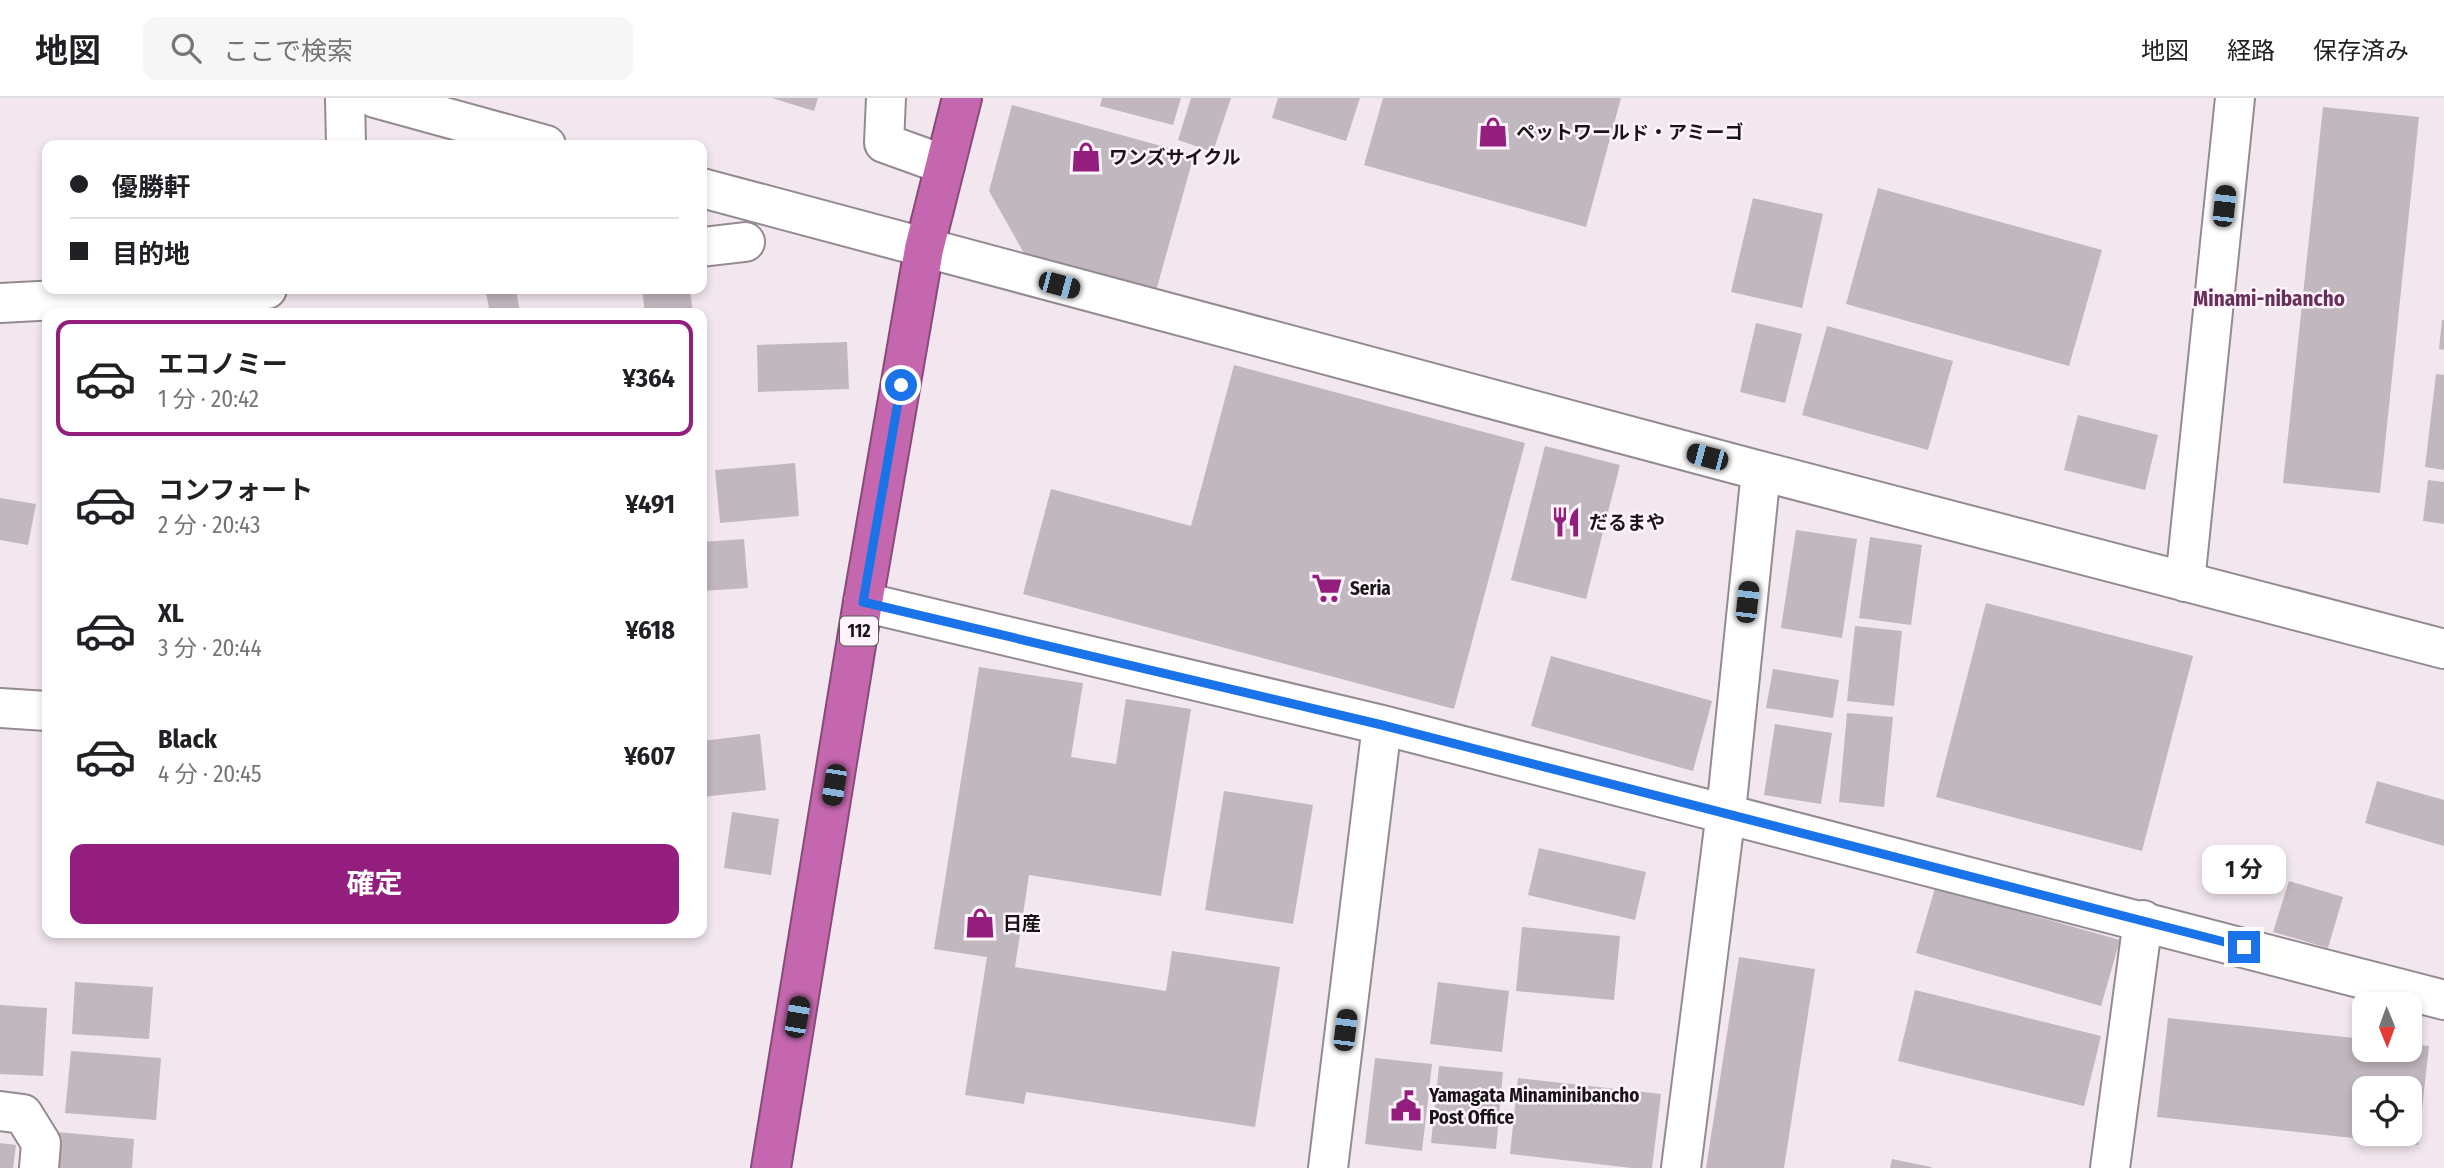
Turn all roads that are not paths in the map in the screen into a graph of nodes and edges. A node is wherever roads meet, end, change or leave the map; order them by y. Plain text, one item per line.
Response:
1 (345, 98) edge
2 (374, 98) edge
3 (886, 98) edge
4 (962, 98) edge
5 (2235, 98) edge
6 (346, 140) edge
7 (528, 140) edge
8 (945, 165) junction
9 (707, 189) edge
10 (745, 242) dead end
11 (707, 246) edge
12 (924, 249) junction
13 (172, 294) edge
14 (0, 303) edge
15 (1761, 471) junction
16 (2185, 582) junction
17 (863, 602) junction
18 (2444, 649) edge
19 (0, 708) edge
20 (42, 711) edge
21 (1382, 725) junction
22 (1726, 812) junction
23 (2143, 920) junction
24 (2444, 1000) edge
25 (0, 1111) edge
26 (39, 1168) edge
27 (771, 1168) edge
28 (1328, 1168) edge
29 (1681, 1168) edge
30 (2110, 1168) edge

1 - 6 street
2 - 7 street
3 - 8 street
4 - 8 highway, 112
5 - 16 street
8 - 12 highway, 112
9 - 12 street
10 - 11 street
12 - 15 street
12 - 17 highway, 112
13 - 14 street
15 - 16 street
15 - 22 street
16 - 18 street
17 - 21 street
17 - 27 highway, 112
19 - 20 street
21 - 22 street
21 - 28 street
22 - 23 street
22 - 29 street
23 - 24 street
23 - 30 street
25 - 26 street

